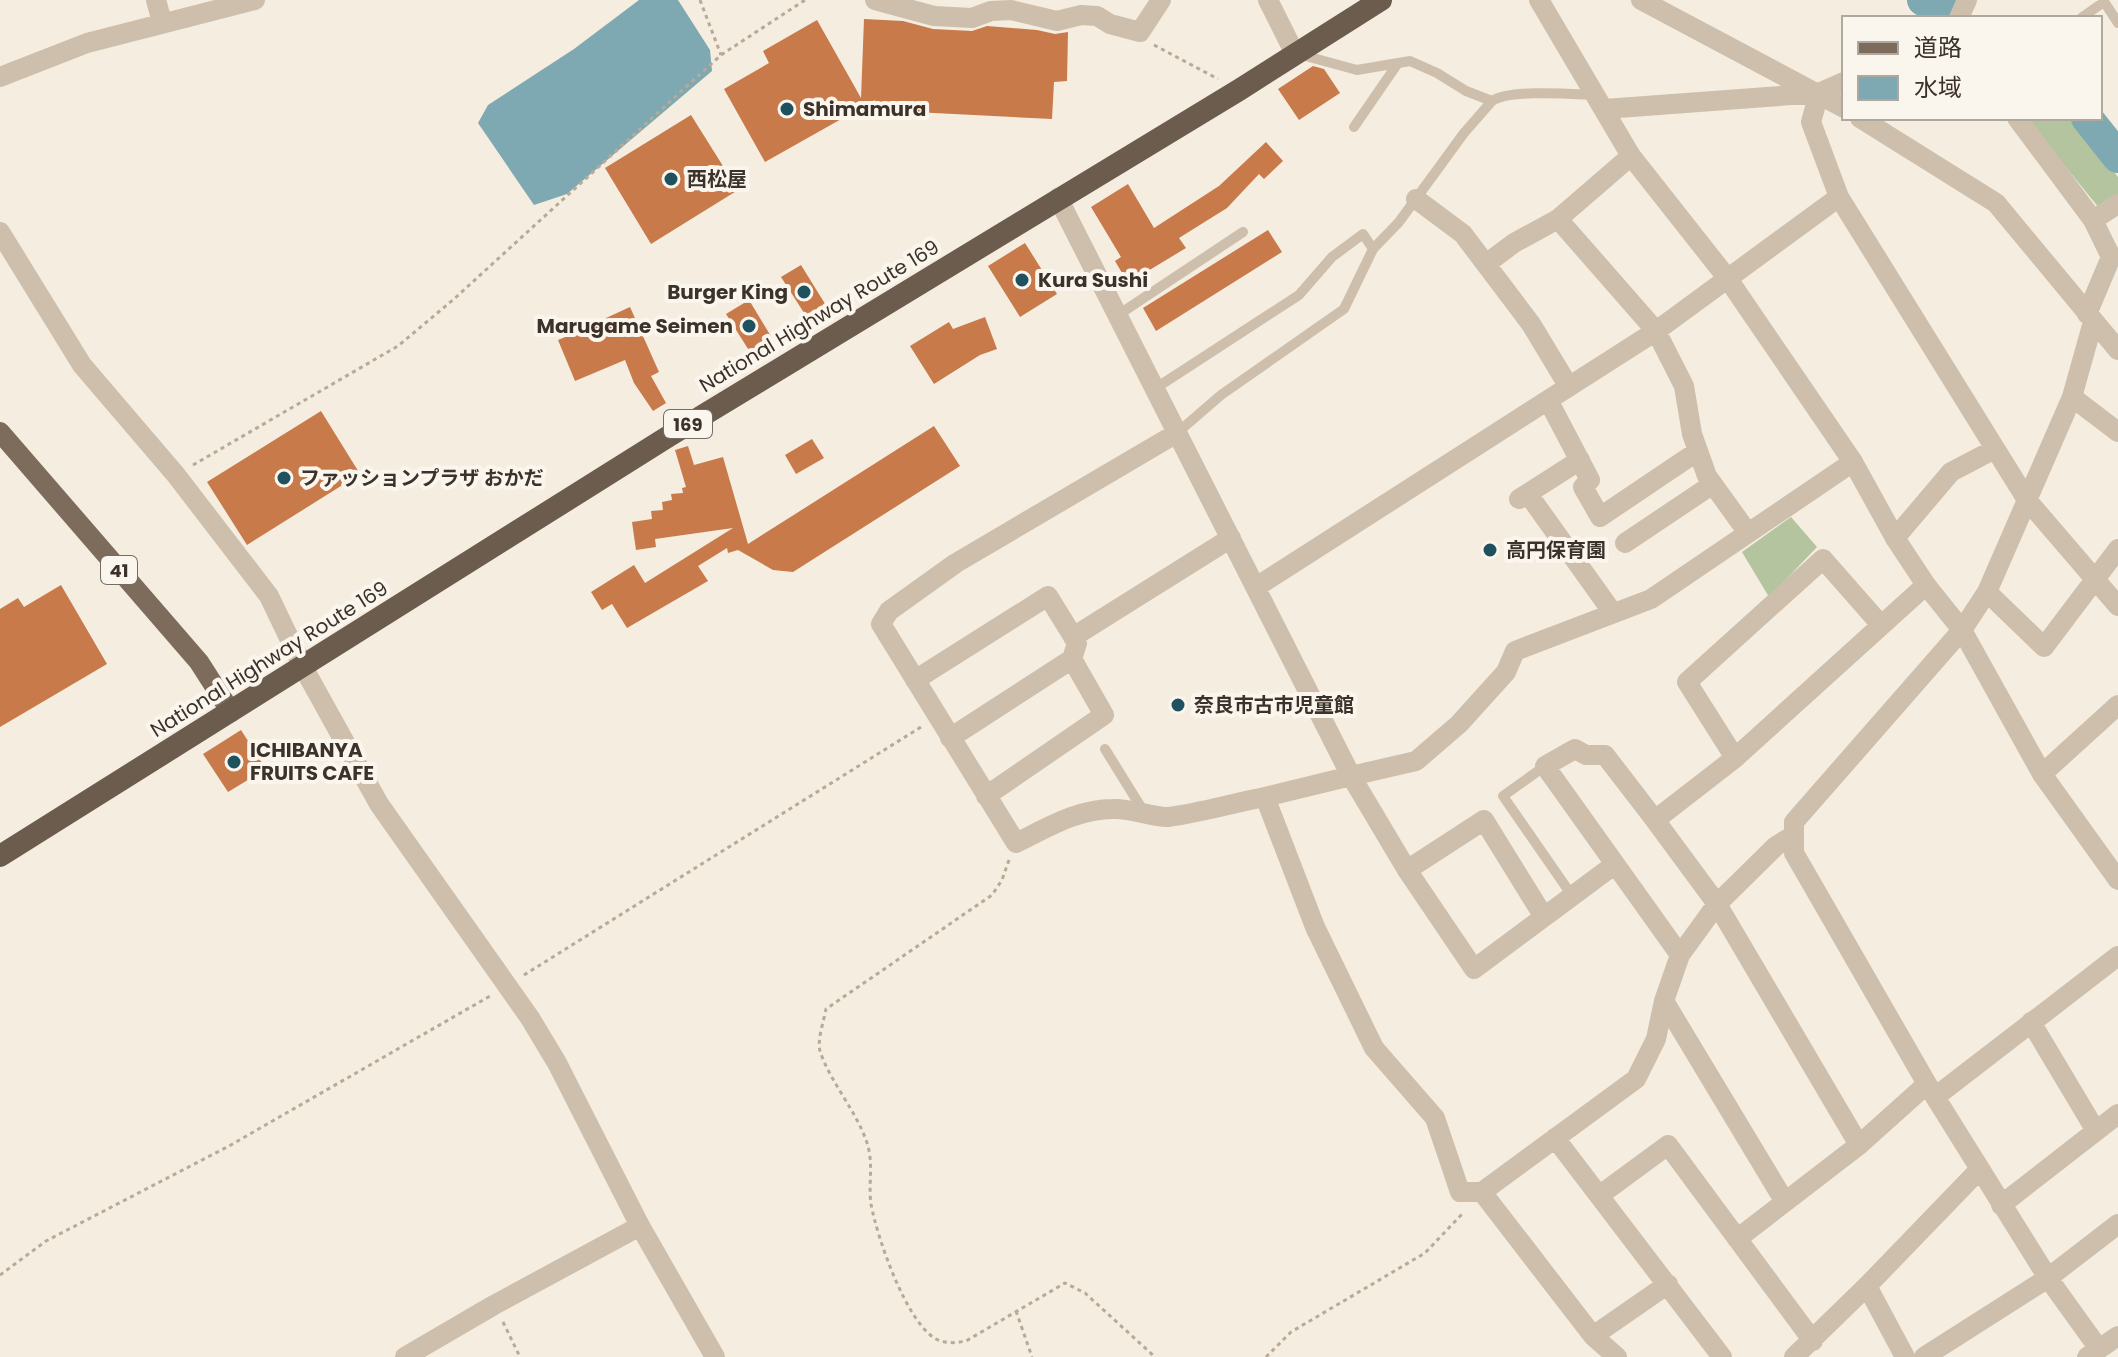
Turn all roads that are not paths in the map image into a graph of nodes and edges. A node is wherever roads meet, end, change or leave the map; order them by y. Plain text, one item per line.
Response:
1 (156, 0) edge
2 (255, 0) edge
3 (875, 0) edge
4 (1161, 0) edge
5 (1268, 0) edge
6 (1381, 0) edge
7 (1641, 0) edge
8 (2104, 1) edge
9 (1543, 2) edge
10 (1031, 7) edge
11 (1352, 8) edge
12 (2084, 16) edge
13 (162, 22) junction
14 (2118, 23) edge
15 (1295, 54) junction
16 (1398, 63) junction
17 (0, 77) edge
18 (1842, 83) edge
19 (1819, 93) junction
20 (1492, 101) junction
21 (1599, 102) junction
22 (1842, 107) edge
23 (1863, 120) edge
24 (2018, 120) edge
25 (1354, 127) dead end
26 (1631, 156) junction
27 (1839, 197) junction
28 (1058, 198) junction
29 (1416, 199) junction
30 (2118, 204) edge
31 (1558, 219) junction
32 (2093, 220) junction
33 (0, 232) edge
34 (1243, 232) dead end
35 (1373, 249) junction
36 (2114, 262) edge
37 (1486, 264) junction
38 (1728, 279) junction
39 (1118, 315) junction
40 (2090, 318) junction
41 (1656, 331) junction
42 (2118, 350) edge
43 (1569, 387) junction
44 (1156, 388) junction
45 (2072, 397) junction
46 (1548, 400) junction
47 (0, 432) edge
48 (2118, 432) edge
49 (1177, 433) junction
50 (1995, 449) junction
51 (1698, 451) junction
52 (1580, 460) junction
53 (1853, 462) junction
54 (1713, 484) junction
55 (2027, 500) junction
56 (1748, 533) junction
57 (1231, 538) junction
58 (1895, 538) junction
59 (1625, 543) dead end
60 (2118, 549) edge
61 (2096, 581) junction
62 (1926, 585) junction
63 (1256, 587) junction
64 (1987, 592) junction
65 (2118, 606) edge
66 (1613, 613) junction
67 (1881, 625) junction
68 (1962, 630) junction
69 (1073, 637) junction
70 (1072, 659) junction
71 (302, 665) junction
72 (915, 680) junction
73 (2118, 705) edge
74 (231, 712) junction
75 (950, 738) junction
76 (1105, 749) dead end
77 (1735, 758) junction
78 (1545, 766) junction
79 (2042, 774) junction
80 (1351, 776) junction
81 (986, 796) junction
82 (1265, 797) junction
83 (1144, 812) junction
84 (1655, 820) junction
85 (1794, 835) junction
86 (0, 856) edge
87 (1614, 865) junction
88 (1407, 870) junction
89 (2118, 880) edge
90 (1573, 897) junction
91 (1717, 904) junction
92 (1544, 917) junction
93 (1680, 955) junction
94 (2118, 956) edge
95 (1664, 1001) junction
96 (2031, 1022) junction
97 (1931, 1090) junction
98 (2118, 1114) edge
99 (2096, 1131) junction
100 (1555, 1138) junction
101 (1859, 1145) junction
102 (1980, 1169) junction
103 (1482, 1192) junction
104 (1600, 1195) junction
105 (1785, 1202) junction
106 (2001, 1205) junction
107 (2118, 1224) edge
108 (640, 1226) junction
109 (1737, 1239) junction
110 (2048, 1278) junction
111 (1668, 1284) junction
112 (1867, 1286) junction
113 (1593, 1336) junction
114 (2118, 1336) edge
115 (1813, 1341) junction
116 (2091, 1355) edge
117 (405, 1357) edge
118 (715, 1357) edge
119 (1617, 1357) edge
120 (1722, 1357) edge
121 (1794, 1357) edge
122 (1905, 1357) edge
123 (1924, 1357) edge

1 - 13 street
2 - 13 street
3 - 10 street
4 - 10 street
5 - 15 street
6 - 11 highway, National Highway Route 169 / 169
7 - 19 street
8 - 12 lane
8 - 14 lane
9 - 21 street
11 - 15 highway, National Highway Route 169 / 169
13 - 17 street
15 - 16 lane
15 - 28 highway, National Highway Route 169 / 169
16 - 20 lane
16 - 25 lane
18 - 19 street
19 - 21 street
19 - 22 street
19 - 27 street
20 - 21 lane
20 - 29 lane
21 - 26 street
23 - 40 street
24 - 32 street
26 - 31 street
26 - 38 street
27 - 38 street
27 - 50 street
28 - 39 street
28 - 71 highway, National Highway Route 169 / 169
29 - 35 lane
29 - 37 street
30 - 32 street
31 - 37 street
31 - 41 street
32 - 36 street
33 - 71 street
34 - 39 lane
35 - 44 lane
35 - 49 lane
36 - 40 street
37 - 43 street
38 - 41 street
38 - 53 street
39 - 44 street
40 - 42 street
40 - 45 street
41 - 43 street
41 - 51 street
43 - 46 street
44 - 49 street
45 - 48 street
45 - 55 street
46 - 52 street
46 - 63 street
47 - 74 main road, 41
49 - 57 street
49 - 72 street
50 - 55 street
50 - 58 street
51 - 52 street
51 - 54 street
52 - 66 street
53 - 56 street
53 - 58 street
54 - 56 street
54 - 59 street
55 - 61 street
55 - 64 street
56 - 66 street
57 - 63 street
57 - 69 street
58 - 62 street
60 - 61 street
61 - 64 street
61 - 65 street
62 - 67 street
62 - 68 street
63 - 80 street
64 - 68 street
66 - 80 street
67 - 77 street
67 - 77 street
68 - 79 street
68 - 85 street
69 - 70 street
69 - 72 street
70 - 75 street
70 - 81 street
71 - 74 highway, National Highway Route 169 / 169
71 - 108 street
72 - 75 street
73 - 79 street
74 - 86 highway, National Highway Route 169 / 169
75 - 81 street
76 - 83 lane
77 - 84 street
78 - 84 street
78 - 87 street
78 - 90 lane
79 - 89 street
80 - 82 street
80 - 88 street
81 - 83 street
82 - 83 street
82 - 103 street
84 - 91 street
85 - 91 street
85 - 97 street
87 - 90 street
87 - 93 street
88 - 92 street
88 - 92 street
90 - 92 street
91 - 93 street
91 - 101 street
93 - 95 street
94 - 96 street
95 - 100 street
95 - 105 street
96 - 97 street
96 - 99 street
97 - 101 street
97 - 102 street
98 - 99 street
99 - 106 street
100 - 103 street
100 - 104 street
101 - 105 street
102 - 106 street
102 - 112 street
103 - 113 street
104 - 109 street
104 - 111 street
105 - 109 street
106 - 110 street
107 - 110 street
108 - 117 street
108 - 118 street
109 - 115 street
110 - 116 street
110 - 123 street
111 - 113 street
111 - 120 street
112 - 115 street
112 - 122 street
113 - 119 street
114 - 116 street
115 - 121 street

